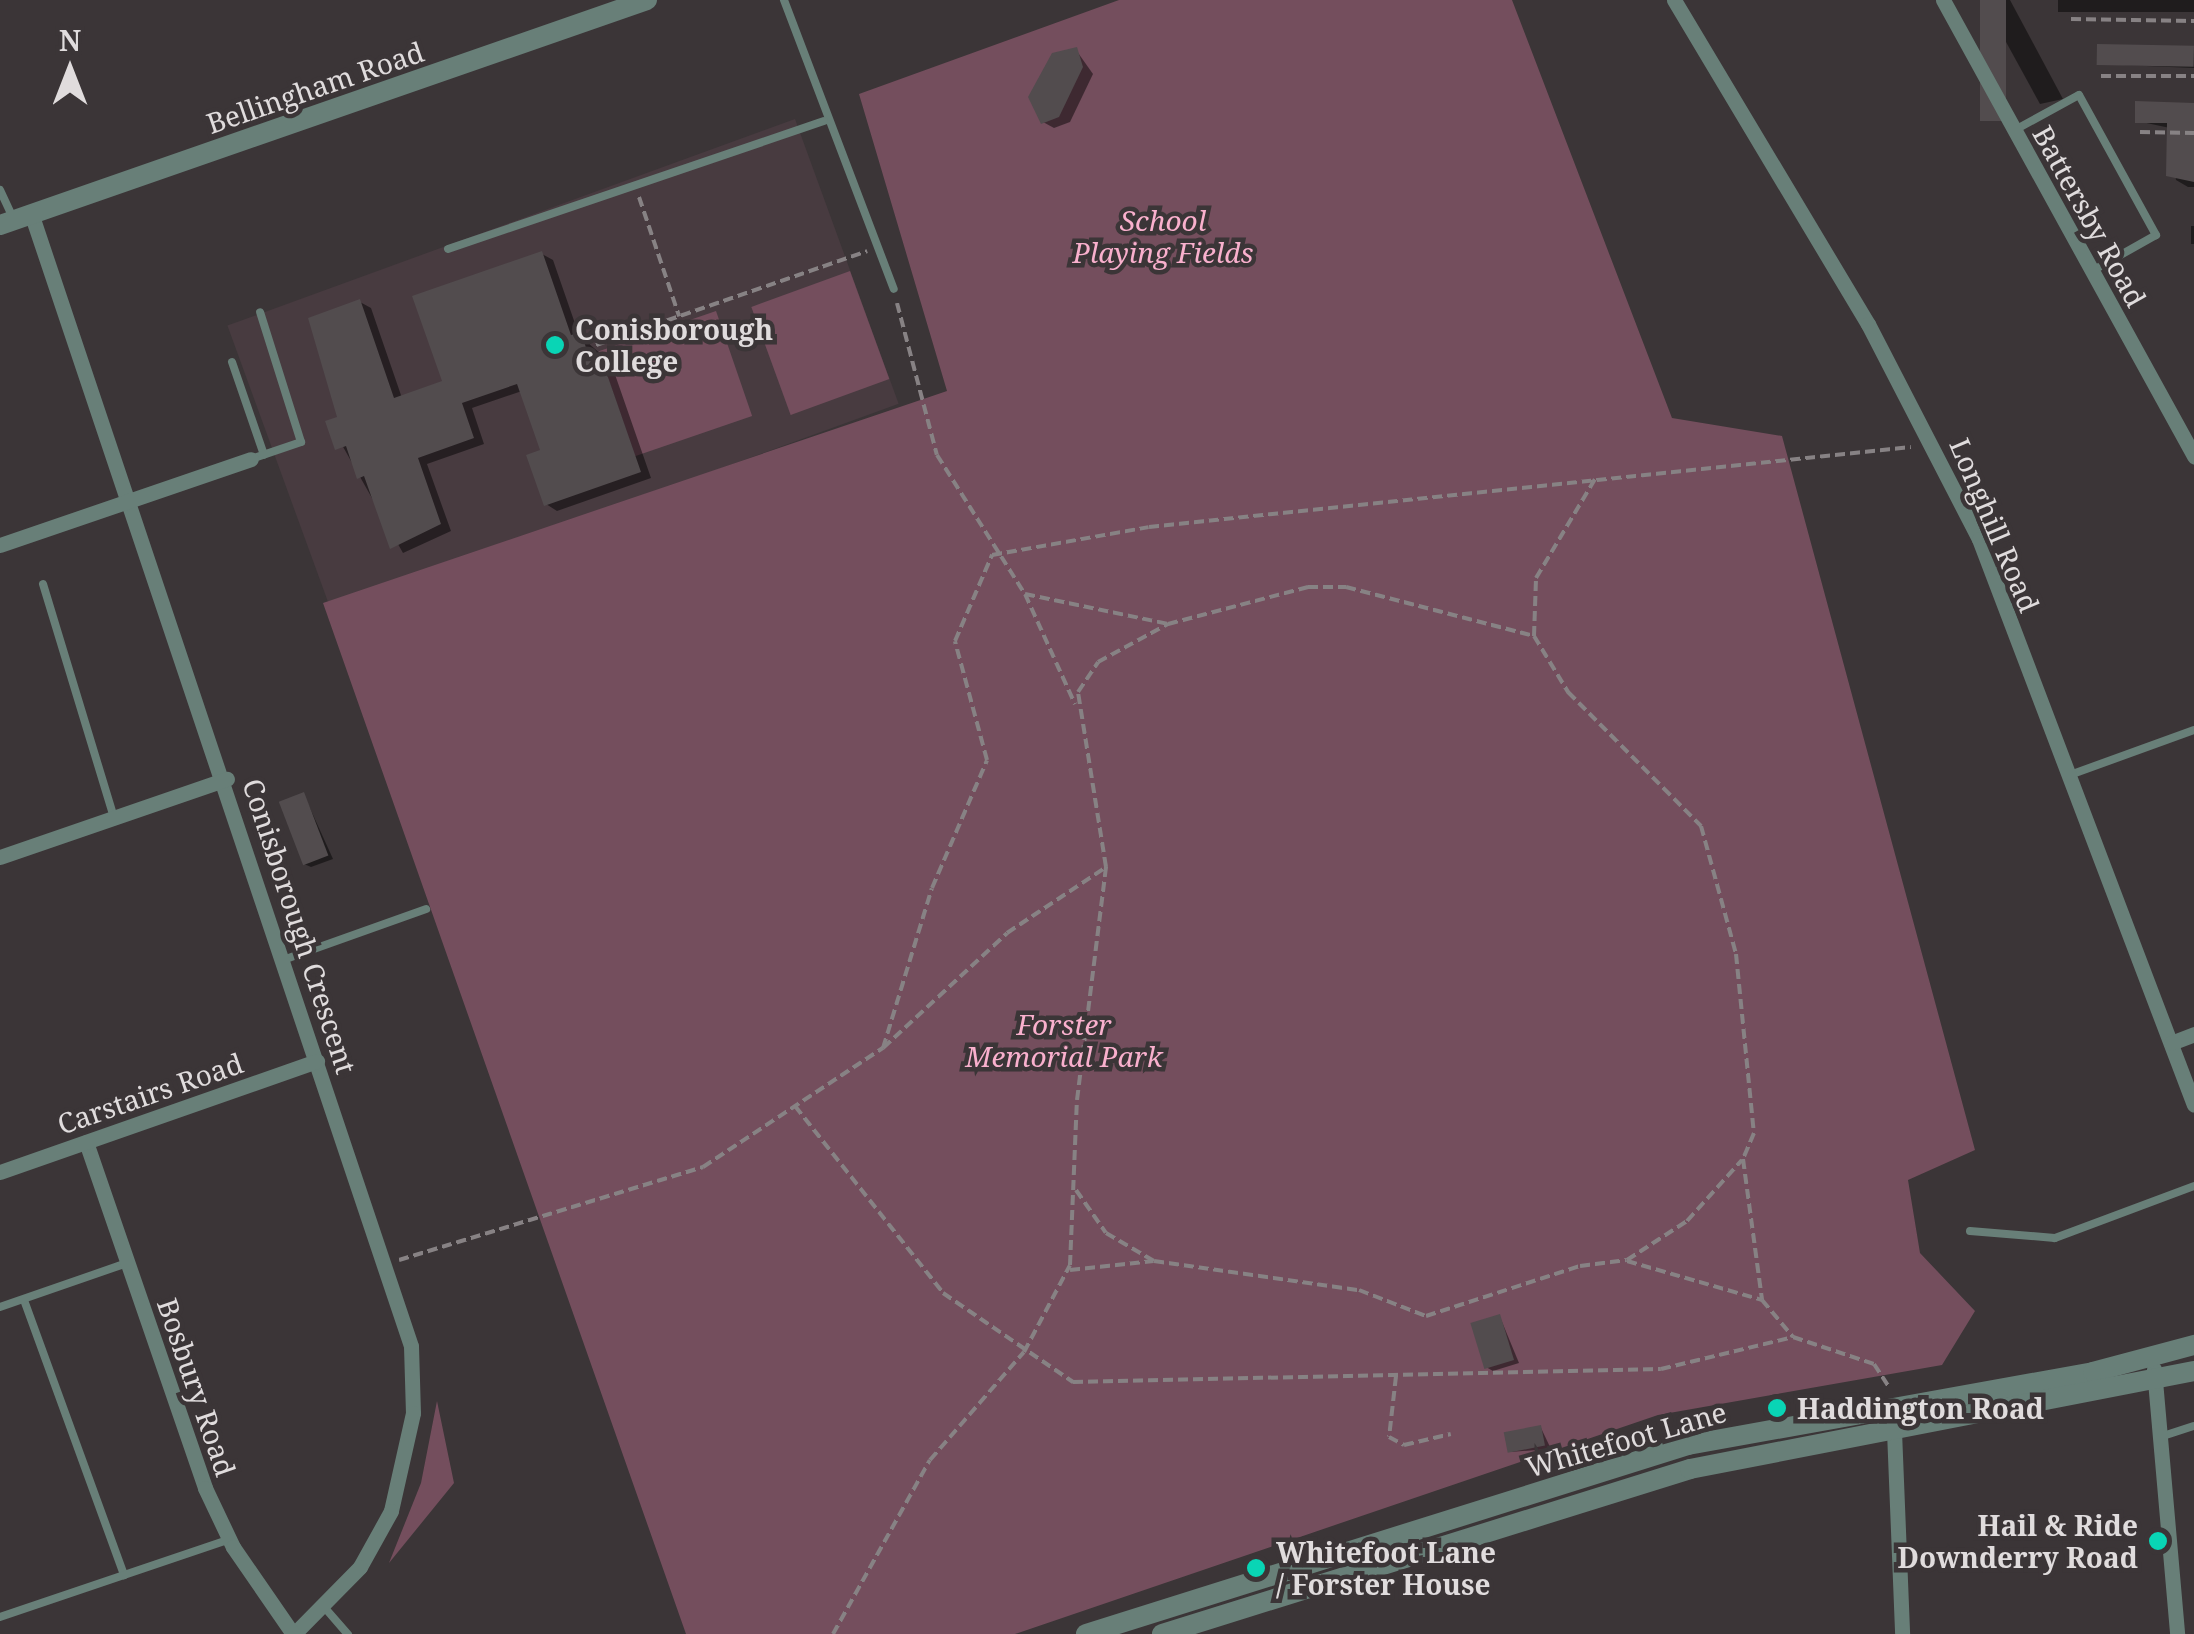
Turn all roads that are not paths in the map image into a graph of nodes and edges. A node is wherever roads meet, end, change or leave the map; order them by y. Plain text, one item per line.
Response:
1 (647, 0) edge
2 (784, 0) edge
3 (1674, 0) edge
4 (1943, 0) edge
5 (824, 121) junction
6 (2013, 131) junction
7 (0, 190) edge
8 (15, 220) edge
9 (448, 248) dead end
10 (2092, 272) junction
11 (894, 289) road end
12 (260, 312) dead end
13 (232, 362) dead end
14 (2194, 456) edge
15 (258, 457) junction
16 (130, 501) junction
17 (0, 545) edge
18 (42, 584) dead end
19 (2194, 730) edge
20 (2067, 776) junction
21 (226, 779) junction
22 (114, 818) junction
23 (0, 857) edge
24 (426, 909) dead end
25 (282, 960) junction
26 (2194, 1034) edge
27 (2172, 1044) junction
28 (317, 1061) junction
29 (2194, 1105) edge
30 (86, 1142) junction
31 (0, 1172) edge
32 (2194, 1186) edge
33 (1970, 1232) dead end
34 (127, 1263) junction
35 (24, 1300) junction
36 (0, 1307) edge
37 (2194, 1345) edge
38 (2152, 1357) junction
39 (2194, 1371) edge
40 (2157, 1382) junction
41 (1893, 1406) junction
42 (2194, 1426) edge
43 (1894, 1430) junction
44 (2166, 1435) junction
45 (229, 1540) junction
46 (124, 1575) junction
47 (325, 1608) junction
48 (0, 1618) edge
49 (294, 1634) edge
50 (348, 1634) edge
51 (1086, 1634) edge
52 (1162, 1634) edge
53 (1902, 1634) edge
54 (2177, 1634) edge

1 - 8 street, Bellingham Road
2 - 5 lane
3 - 20 street, Longhill Road
4 - 6 street, Battersby Road
5 - 9 lane
5 - 11 lane
6 - 10 street, Battersby Road
6 - 10 lane
7 - 8 lane
8 - 16 street, Conisborough Crescent
10 - 14 street, Battersby Road
12 - 15 lane
13 - 15 lane
15 - 16 street
16 - 17 street
16 - 21 street, Conisborough Crescent
18 - 22 lane
19 - 20 lane
20 - 27 street, Longhill Road
21 - 22 street
21 - 25 street, Conisborough Crescent
22 - 23 street
24 - 25 lane
25 - 28 street, Conisborough Crescent
26 - 27 street
27 - 29 street, Longhill Road
28 - 30 street, Carstairs Road
28 - 47 street, Conisborough Crescent
30 - 31 street, Carstairs Road
30 - 34 street, Bosbury Road
32 - 33 lane
34 - 35 lane
34 - 45 street, Bosbury Road
35 - 36 lane
35 - 46 lane
37 - 38 street, Whitefoot Lane
38 - 40 street
38 - 41 street, Whitefoot Lane
39 - 40 street, Whitefoot Lane
40 - 43 street, Whitefoot Lane
40 - 44 street
41 - 43 street
41 - 51 street, Whitefoot Lane
42 - 44 lane
43 - 52 street, Whitefoot Lane
43 - 53 street
44 - 54 street
45 - 46 lane
45 - 49 street, Bosbury Road
46 - 48 lane
47 - 49 street, Conisborough Crescent
47 - 50 lane

